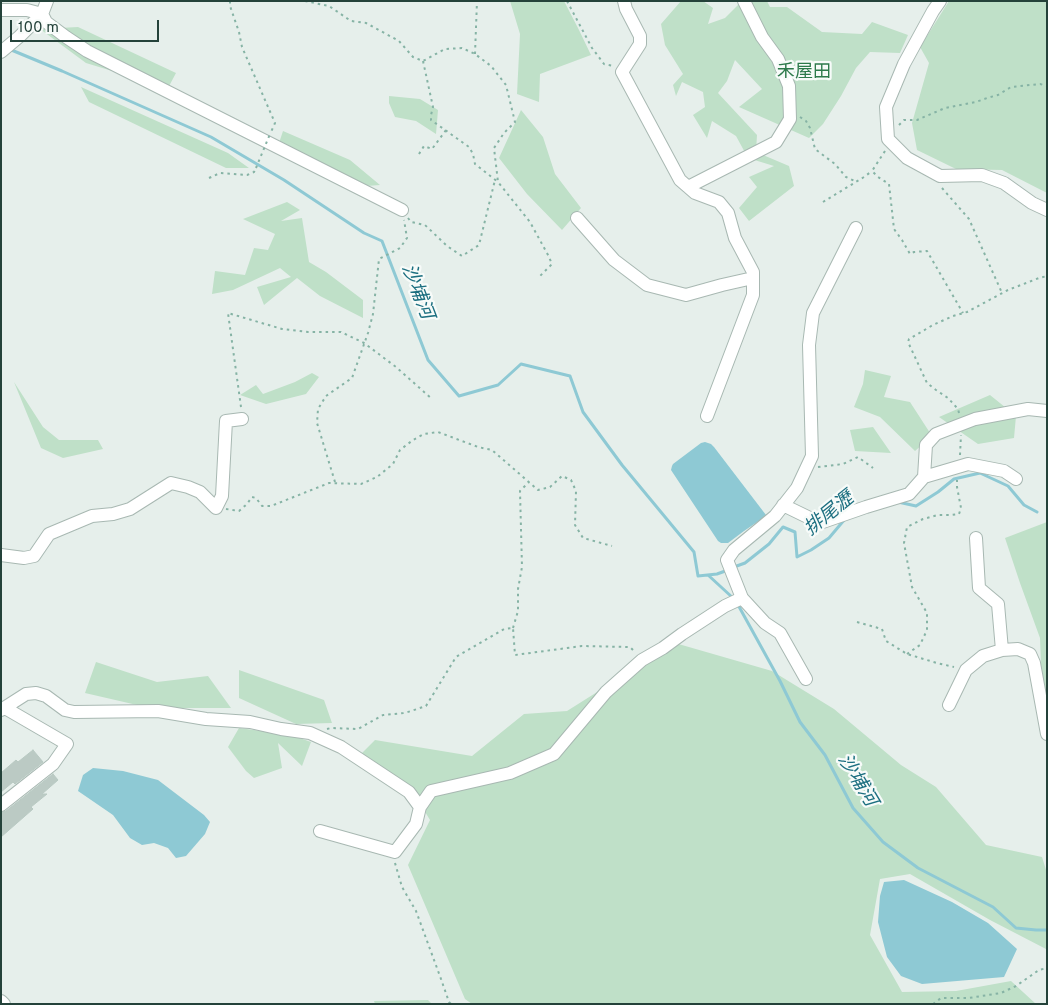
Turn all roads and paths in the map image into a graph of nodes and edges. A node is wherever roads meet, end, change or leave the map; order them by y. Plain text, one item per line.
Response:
1 (47, 1) edge
2 (230, 1) edge
3 (305, 1) edge
4 (478, 1) edge
5 (567, 1) edge
6 (624, 1) edge
7 (744, 1) edge
8 (940, 1) edge
9 (1, 10) edge
10 (42, 14) junction
11 (1, 52) edge
12 (476, 54) junction
13 (423, 61) junction
14 (625, 68) junction
15 (1047, 86) edge
16 (790, 112) junction
17 (446, 130) junction
18 (890, 139) junction
19 (419, 154) dead end
20 (872, 171) junction
21 (209, 178) dead end
22 (496, 181) junction
23 (857, 182) junction
24 (938, 183) dead end
25 (688, 187) junction
26 (823, 202) dead end
27 (402, 210) junction
28 (1047, 210) edge
29 (577, 218) dead end
30 (856, 228) dead end
31 (1047, 276) edge
32 (539, 277) dead end
33 (753, 278) junction
34 (1002, 294) junction
35 (962, 313) junction
36 (364, 343) junction
37 (432, 399) dead end
38 (1047, 412) edge
39 (707, 416) dead end
40 (242, 419) joint
41 (961, 425) junction
42 (806, 468) junction
43 (873, 468) dead end
44 (957, 468) junction
45 (924, 477) junction
46 (1016, 479) dead end
47 (529, 482) junction
48 (335, 483) junction
49 (783, 505) junction
50 (216, 508) junction
51 (976, 538) dead end
52 (612, 546) dead end
53 (1, 555) edge
54 (736, 601) junction
55 (857, 622) dead end
56 (513, 628) junction
57 (1002, 650) junction
58 (907, 654) junction
59 (642, 660) junction
60 (966, 670) junction
61 (806, 679) dead end
62 (949, 705) dead end
63 (3, 709) edge
64 (310, 733) junction
65 (1047, 734) edge
66 (1, 805) edge
67 (420, 807) junction
68 (320, 831) dead end
69 (395, 852) junction
70 (1047, 968) edge
71 (1, 1001) edge
72 (4, 1004) edge
73 (452, 1004) edge
74 (933, 1004) edge

1 - 10 street
2 - 21 path, bridge
3 - 13 path
4 - 12 path
5 - 14 path
6 - 14 street
7 - 16 street
8 - 18 street
9 - 10 street
10 - 11 street
10 - 27 street
12 - 13 path
12 - 22 path
13 - 17 path
14 - 25 street
15 - 18 path
16 - 23 path
16 - 25 street
17 - 19 path
17 - 22 path
18 - 20 path
18 - 28 street
20 - 23 path
20 - 35 path
22 - 27 path
22 - 32 path
23 - 26 path
24 - 34 path
25 - 33 street
27 - 36 path
29 - 33 street
30 - 42 street
31 - 34 path
33 - 39 street
34 - 35 path
35 - 41 path
36 - 37 path
36 - 40 path
36 - 48 path
38 - 41 street
40 - 50 street
41 - 44 path
41 - 45 street
42 - 43 path
42 - 49 street
44 - 45 street
44 - 46 street
44 - 58 path
45 - 49 street
47 - 48 path
47 - 52 path
47 - 56 path
48 - 50 path
49 - 54 street
50 - 53 street
51 - 57 street
54 - 59 street
54 - 61 street
55 - 58 path
56 - 59 path
56 - 64 path
57 - 60 street
57 - 65 street
58 - 60 path
59 - 67 street
60 - 62 street
63 - 64 street
63 - 66 street
64 - 67 street
67 - 69 street
68 - 69 street
69 - 73 path
70 - 74 path
71 - 72 street

